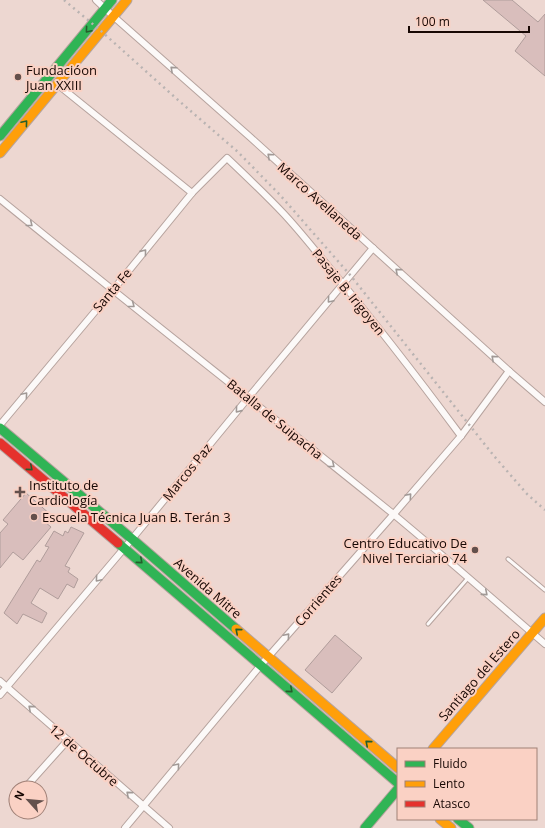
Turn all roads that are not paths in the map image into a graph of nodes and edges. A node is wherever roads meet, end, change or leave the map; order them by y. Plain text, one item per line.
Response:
1 (96, 0) edge
2 (112, 0) edge
3 (126, 0) edge
4 (106, 8) junction
5 (113, 16) junction
6 (57, 84) junction
7 (0, 136) edge
8 (0, 153) edge
9 (227, 158) joint
10 (192, 193) junction
11 (0, 199) edge
12 (373, 248) junction
13 (343, 284) junction
14 (113, 290) junction
15 (509, 371) junction
16 (248, 398) junction
17 (545, 402) edge
18 (0, 424) edge
19 (0, 428) edge
20 (461, 436) junction
21 (0, 443) edge
22 (393, 515) junction
23 (132, 539) junction
24 (124, 548) junction
25 (508, 559) dead end
26 (468, 578) junction
27 (545, 590) edge
28 (545, 618) edge
29 (428, 624) dead end
30 (532, 633) junction
31 (545, 644) edge
32 (268, 657) junction
33 (261, 665) junction
34 (0, 681) edge
35 (7, 687) junction
36 (0, 695) edge
37 (68, 740) junction
38 (434, 748) edge
39 (397, 767) edge
40 (32, 780) edge
41 (397, 782) edge
42 (397, 790) edge
43 (144, 806) junction
44 (441, 820) edge
45 (459, 820) edge
46 (125, 828) edge
47 (169, 828) edge
48 (365, 828) edge
49 (451, 828) edge
50 (469, 828) edge

1 - 4 street, Marco Avellaneda
2 - 4 main road
3 - 5 main road
4 - 5 street, Marco Avellaneda
4 -> 7 main road
5 - 6 main road
12 -> 5 street, Marco Avellaneda
8 -> 6 main road
6 - 10 street
9 - 10 street, Santa Fe
9 - 13 street, Pasaje B. Irigoyen
14 -> 10 street, Santa Fe
11 -> 14 street, Batalla de Suipacha
12 - 13 street, Marcos Paz
15 -> 12 street, Marco Avellaneda
13 -> 16 street, Marcos Paz
13 - 20 street, Pasaje B. Irigoyen
14 -> 16 street, Batalla de Suipacha
18 -> 14 street, Santa Fe
15 - 17 street, Marco Avellaneda
15 - 20 street, Corrientes
16 -> 22 street, Batalla de Suipacha
16 -> 23 street, Marcos Paz
19 - 23 main road, Avenida Mitre
22 -> 20 street, Corrientes
21 -> 24 main road, Avenida Mitre
22 - 26 street, Batalla de Suipacha
32 -> 22 street, Corrientes
23 - 24 street, Marcos Paz
32 -> 23 main road, Avenida Mitre
24 -> 33 main road, Avenida Mitre
24 -> 35 street, Marcos Paz
25 - 27 lane
26 - 29 lane
26 -> 30 street, Batalla de Suipacha
28 - 30 main road, Santiago del Estero
30 - 31 street, Batalla de Suipacha
30 - 38 main road, Santiago del Estero
32 - 33 street, Corrientes
39 -> 32 main road, Avenida Mitre
33 -> 41 main road, Avenida Mitre
43 -> 33 street, Corrientes
34 - 35 street, 12 de Octubre
35 - 36 street, Marcos Paz
37 -> 35 street, 12 de Octubre
37 - 40 street
43 -> 37 street, 12 de Octubre
42 - 48 main road
43 - 46 street, Corrientes
43 - 47 street, 12 de Octubre
44 - 49 main road
45 - 50 main road

